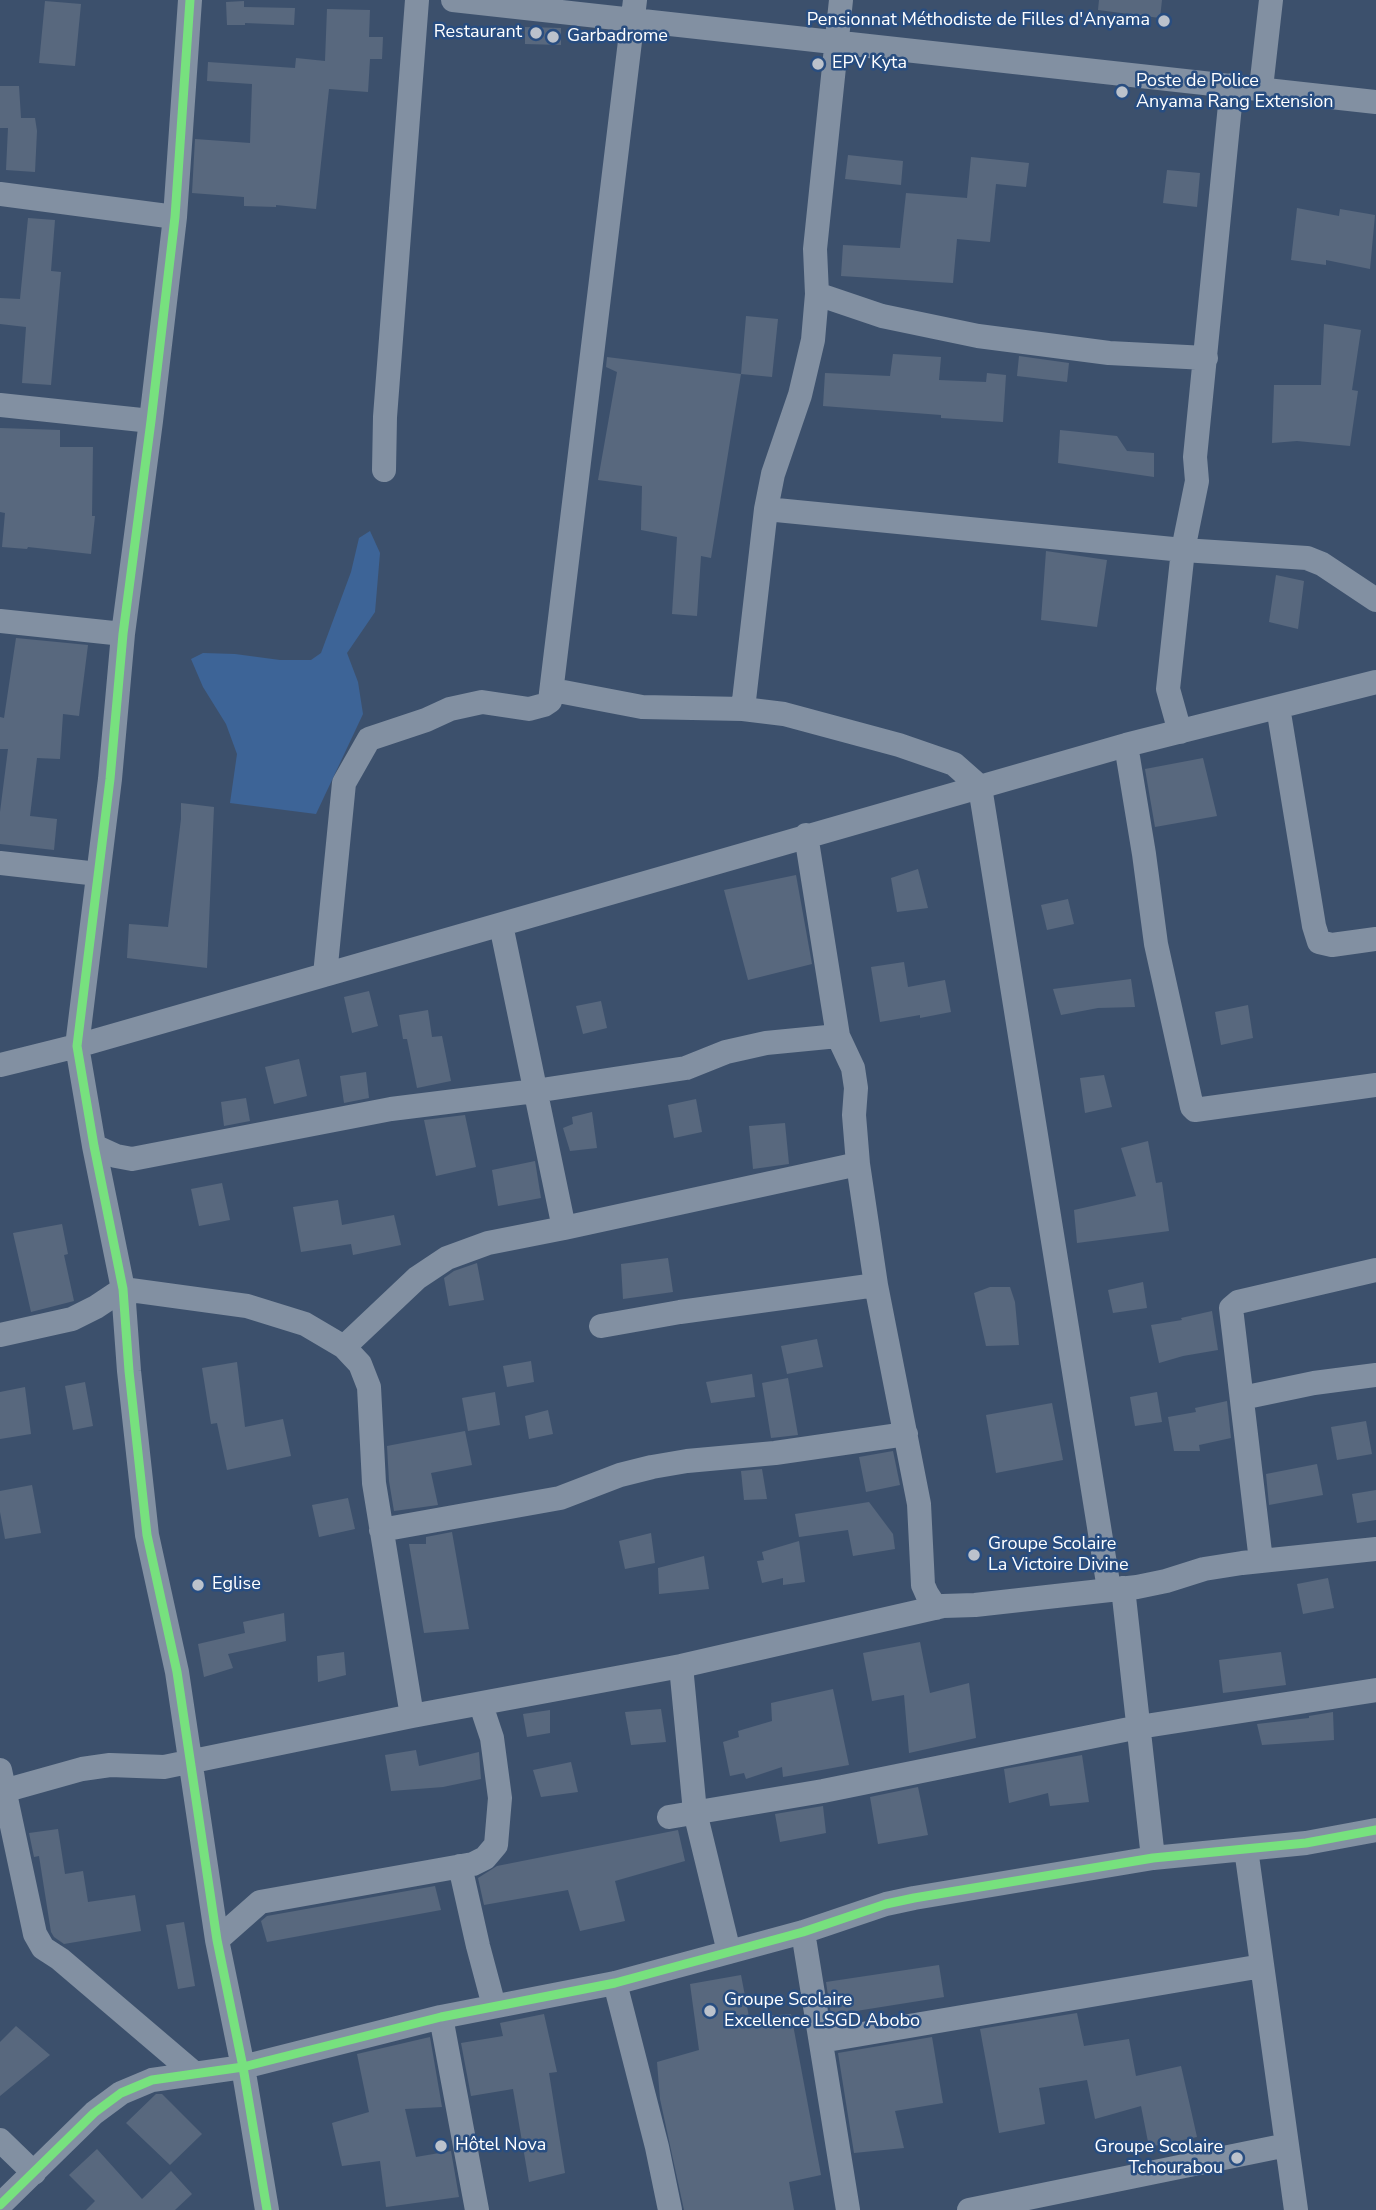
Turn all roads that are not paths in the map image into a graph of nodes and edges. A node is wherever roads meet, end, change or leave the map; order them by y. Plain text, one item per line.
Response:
1 (190, 0) edge
2 (417, 0) edge
3 (453, 0) edge
4 (841, 0) edge
5 (1271, 0) edge
6 (634, 9) edge
7 (835, 41) junction
8 (1232, 85) junction
9 (1261, 88) junction
10 (1376, 102) edge
11 (0, 194) edge
12 (175, 217) junction
13 (817, 294) junction
14 (1206, 358) junction
15 (0, 405) edge
16 (152, 421) junction
17 (384, 470) dead end
18 (766, 509) junction
19 (1183, 550) junction
20 (1376, 600) edge
21 (0, 621) edge
22 (122, 634) junction
23 (1376, 682) edge
24 (553, 690) junction
25 (1278, 707) junction
26 (743, 709) junction
27 (1180, 732) junction
28 (1126, 745) junction
29 (980, 787) junction
30 (806, 835) junction
31 (0, 863) edge
32 (98, 874) junction
33 (501, 925) junction
34 (1376, 939) edge
35 (325, 975) junction
36 (838, 1036) junction
37 (78, 1046) junction
38 (0, 1065) edge
39 (1376, 1085) edge
40 (536, 1091) junction
41 (94, 1146) junction
42 (858, 1164) junction
43 (564, 1228) junction
44 (1376, 1270) edge
45 (876, 1284) junction
46 (123, 1289) junction
47 (601, 1326) dead end
48 (0, 1335) edge
49 (344, 1347) junction
50 (1376, 1375) edge
51 (1242, 1398) junction
52 (906, 1434) junction
53 (381, 1530) junction
54 (1376, 1549) edge
55 (1261, 1561) junction
56 (1116, 1589) junction
57 (936, 1608) junction
58 (681, 1666) junction
59 (1376, 1690) edge
60 (481, 1705) junction
61 (412, 1716) junction
62 (1139, 1727) junction
63 (192, 1760) junction
64 (1, 1784) edge
65 (695, 1812) junction
66 (669, 1817) dead end
67 (1376, 1830) edge
68 (1246, 1849) junction
69 (1153, 1858) junction
70 (460, 1866) junction
71 (803, 1932) junction
72 (217, 1940) junction
73 (729, 1952) junction
74 (1262, 1966) junction
75 (615, 1983) junction
76 (494, 2006) junction
77 (441, 2017) junction
78 (821, 2041) junction
79 (243, 2067) junction
80 (195, 2074) junction
81 (0, 2140) edge
82 (1287, 2145) junction
83 (34, 2173) junction
84 (0, 2205) edge
85 (267, 2210) edge
86 (477, 2210) edge
87 (670, 2210) edge
88 (848, 2210) edge
89 (969, 2210) edge
90 (1296, 2210) edge

1 - 12 street
2 - 17 street
3 - 6 street
4 - 7 street
5 - 9 street
6 - 7 street
6 - 24 street
7 - 8 street
7 - 13 street
8 - 9 street
8 - 14 street
9 - 10 street
11 - 12 street
12 - 16 street
13 - 14 street
13 - 18 street
14 - 19 street
15 - 16 street
16 - 22 street
18 - 19 street
18 - 26 street
19 - 20 street
19 - 27 street
21 - 22 street
22 - 32 street
23 - 25 street
24 - 26 street
24 - 35 street
25 - 27 street
25 - 34 street
26 - 29 street
27 - 28 street
28 - 29 street
28 - 39 street
29 - 30 street
29 - 56 street
30 - 33 street
30 - 36 street
31 - 32 street
32 - 37 street
33 - 35 street
33 - 40 street
35 - 37 street
36 - 40 street
36 - 42 street
37 - 38 street
37 - 41 street
40 - 41 street
40 - 43 street
41 - 46 street
42 - 43 street
42 - 45 street
43 - 49 street
44 - 51 street
45 - 47 street
45 - 52 street
46 - 48 street
46 - 49 street
46 - 63 street
49 - 53 street
50 - 51 street
51 - 55 street
52 - 53 street
52 - 57 street
53 - 61 street
54 - 55 street
55 - 56 street
56 - 57 street
56 - 62 street
57 - 58 street
58 - 60 street
58 - 65 street
59 - 62 street
60 - 61 street
60 - 70 street
61 - 63 street
62 - 65 street
62 - 69 street
63 - 64 street
63 - 72 street
64 - 80 street
65 - 66 street
65 - 73 street
67 - 68 street
68 - 69 street
68 - 74 street
69 - 71 street
70 - 72 street
70 - 76 street
71 - 73 street
71 - 78 street
72 - 79 street
73 - 75 street
74 - 78 street
74 - 82 street
75 - 76 street
75 - 87 street
76 - 77 street
77 - 79 street
77 - 86 street
78 - 88 street
79 - 80 street
79 - 85 street
80 - 83 street
81 - 83 street
82 - 89 street
82 - 90 street
83 - 84 street

